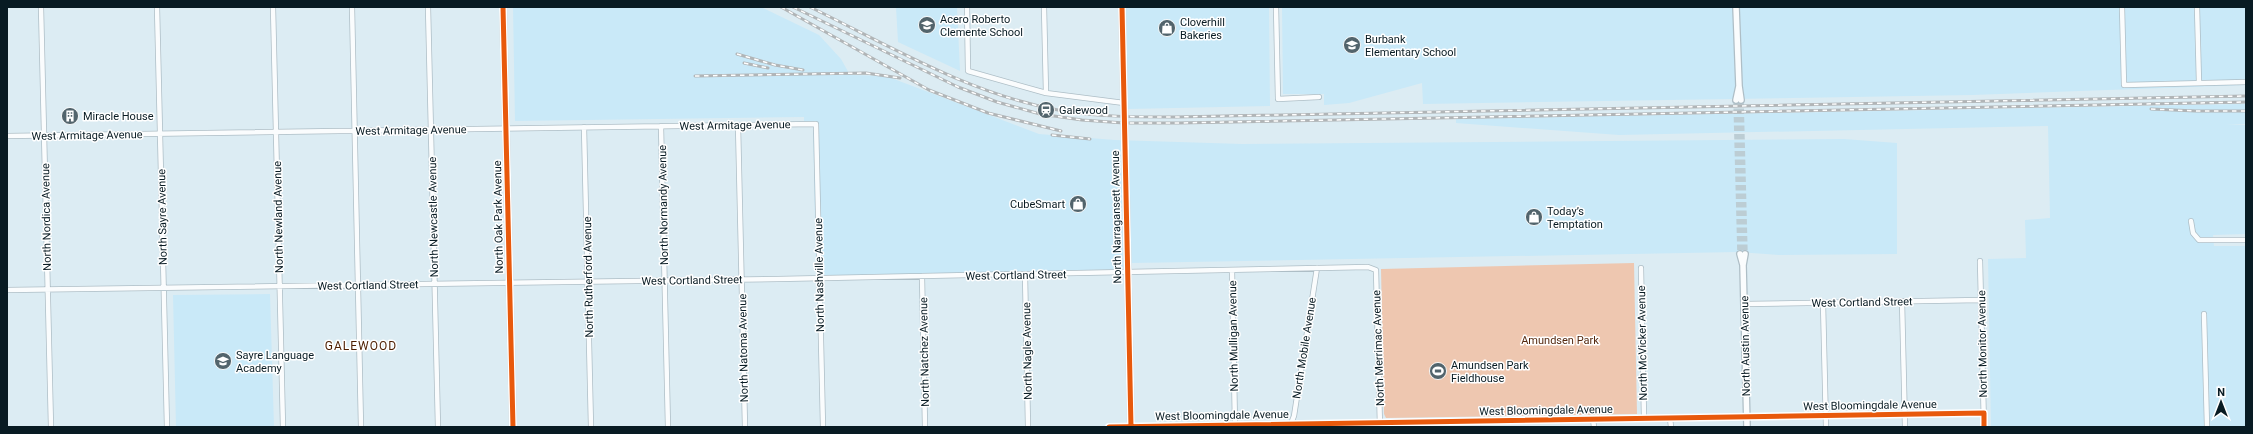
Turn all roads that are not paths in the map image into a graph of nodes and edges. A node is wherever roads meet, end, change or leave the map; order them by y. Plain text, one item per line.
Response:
1 (41, 7) edge
2 (157, 7) edge
3 (273, 7) edge
4 (352, 7) edge
5 (428, 7) edge
6 (503, 7) edge
7 (967, 7) edge
8 (1044, 7) edge
9 (1122, 7) edge
10 (1276, 7) edge
11 (1736, 7) edge
12 (2122, 7) edge
13 (2197, 7) edge
14 (2246, 82) edge
15 (2199, 83) junction
16 (1046, 93) junction
17 (1319, 97) dead end
18 (1739, 100) tunnel mouth
19 (1124, 103) junction
20 (816, 124) joint
21 (738, 125) junction
22 (661, 126) junction
23 (584, 127) junction
24 (506, 129) junction
25 (431, 130) junction
26 (355, 131) junction
27 (276, 132) junction
28 (160, 134) junction
29 (7, 136) edge
30 (44, 136) junction
31 (2191, 221) dead end
32 (2246, 240) edge
33 (1742, 254) tunnel mouth
34 (1980, 261) dead end
35 (1317, 268) junction
36 (1641, 268) dead end
37 (1232, 270) junction
38 (1376, 270) joint
39 (1128, 272) junction
40 (1025, 274) junction
41 (922, 276) junction
42 (819, 279) junction
43 (742, 280) junction
44 (665, 281) junction
45 (588, 282) junction
46 (510, 283) junction
47 (434, 284) junction
48 (358, 285) junction
49 (279, 287) junction
50 (163, 288) junction
51 (7, 290) edge
52 (48, 290) junction
53 (1981, 300) junction
54 (1902, 301) junction
55 (1823, 302) junction
56 (1744, 304) junction
57 (2204, 314) dead end
58 (1984, 413) junction
59 (1905, 414) junction
60 (1826, 416) junction
61 (1747, 417) junction
62 (1644, 418) junction
63 (1670, 418) junction
64 (1593, 419) junction
65 (1518, 420) junction
66 (1440, 424) edge
67 (1235, 425) junction
68 (1380, 425) edge
69 (1291, 426) edge
70 (51, 427) edge
71 (167, 427) edge
72 (283, 427) edge
73 (361, 427) edge
74 (438, 427) edge
75 (513, 427) edge
76 (591, 427) edge
77 (668, 427) edge
78 (745, 427) edge
79 (823, 427) edge
80 (925, 427) edge
81 (1028, 427) edge
82 (1109, 427) edge
83 (1131, 427) edge
84 (1518, 427) edge
85 (1594, 427) edge
86 (1671, 427) edge
87 (1747, 427) edge
88 (1826, 427) edge
89 (1905, 427) edge
90 (1984, 427) edge
91 (2207, 427) edge

1 - 30 street, North Nordica Avenue
2 - 28 street, North Sayre Avenue
3 - 27 street, North Newland Avenue
4 - 26 street
5 - 25 street, North Newcastle Avenue
6 - 24 street, North Oak Park Avenue
7 - 16 street
8 - 16 street
9 - 19 street, North Narragansett Avenue
10 - 17 street
11 - 18 street
12 - 15 street
13 - 15 street
14 - 15 street
16 - 19 street
19 - 39 street, North Narragansett Avenue
20 - 21 street, West Armitage Avenue
20 - 42 street, North Nashville Avenue
21 - 22 street, West Armitage Avenue
21 - 43 street, North Natoma Avenue
22 - 23 street, West Armitage Avenue
22 - 44 street, North Normandy Avenue
23 - 24 street, West Armitage Avenue
23 - 45 street, North Rutherford Avenue
24 - 25 street, West Armitage Avenue
24 - 46 street, North Oak Park Avenue
25 - 26 street, West Armitage Avenue
25 - 47 street, North Newcastle Avenue
26 - 27 street, West Armitage Avenue
26 - 48 street
27 - 28 street, West Armitage Avenue
27 - 49 street, North Newland Avenue
28 - 30 street, West Armitage Avenue
28 - 50 street, North Sayre Avenue
29 - 30 street, West Armitage Avenue
30 - 52 street, North Nordica Avenue
31 - 32 street
33 - 56 street, North Austin Avenue
34 - 53 street, North Monitor Avenue
35 - 37 street, West Cortland Street
35 - 38 street, West Cortland Street
35 - 69 street, North Mobile Avenue
36 - 62 street, North McVicker Avenue
37 - 39 street, West Cortland Street
37 - 67 street, North Mulligan Avenue
38 - 68 street, North Merrimac Avenue
39 - 40 street, West Cortland Street
39 - 83 street, North Narragansett Avenue
40 - 41 street, West Cortland Street
40 - 81 street, North Nagle Avenue
41 - 42 street, West Cortland Street
41 - 80 street, North Natchez Avenue
42 - 43 street, West Cortland Street
42 - 79 street, North Nashville Avenue
43 - 44 street, West Cortland Street
43 - 78 street, North Natoma Avenue
44 - 45 street, West Cortland Street
44 - 77 street, North Normandy Avenue
45 - 46 street, West Cortland Street
45 - 76 street, North Rutherford Avenue
46 - 47 street, West Cortland Street
46 - 75 street, North Oak Park Avenue
47 - 48 street, West Cortland Street
47 - 74 street, North Newcastle Avenue
48 - 49 street, West Cortland Street
48 - 73 street
49 - 50 street, West Cortland Street
49 - 72 street, North Newland Avenue
50 - 52 street, West Cortland Street
50 - 71 street, North Sayre Avenue
51 - 52 street, West Cortland Street
52 - 70 street, North Nordica Avenue
53 - 54 street, West Cortland Street
53 - 58 street, North Monitor Avenue
54 - 55 street, West Cortland Street
54 - 59 street
55 - 56 street, West Cortland Street
55 - 60 street
56 - 61 street, North Austin Avenue
57 - 91 street
58 - 59 street, West Bloomingdale Avenue
58 - 90 street, North Monitor Avenue
59 - 60 street, West Bloomingdale Avenue
59 - 89 street
60 - 61 street, West Bloomingdale Avenue
60 - 88 street
61 - 63 street, West Bloomingdale Avenue
61 - 87 street, North Austin Avenue
62 - 63 street, West Bloomingdale Avenue
62 - 64 street, West Bloomingdale Avenue
63 - 86 street
64 - 65 street, West Bloomingdale Avenue
64 - 85 street
65 - 66 street, West Bloomingdale Avenue
65 - 84 street
66 - 68 street, West Bloomingdale Avenue
67 - 69 street, West Bloomingdale Avenue
67 - 83 street, West Bloomingdale Avenue
68 - 69 street, West Bloomingdale Avenue
82 - 83 street, West Bloomingdale Avenue

